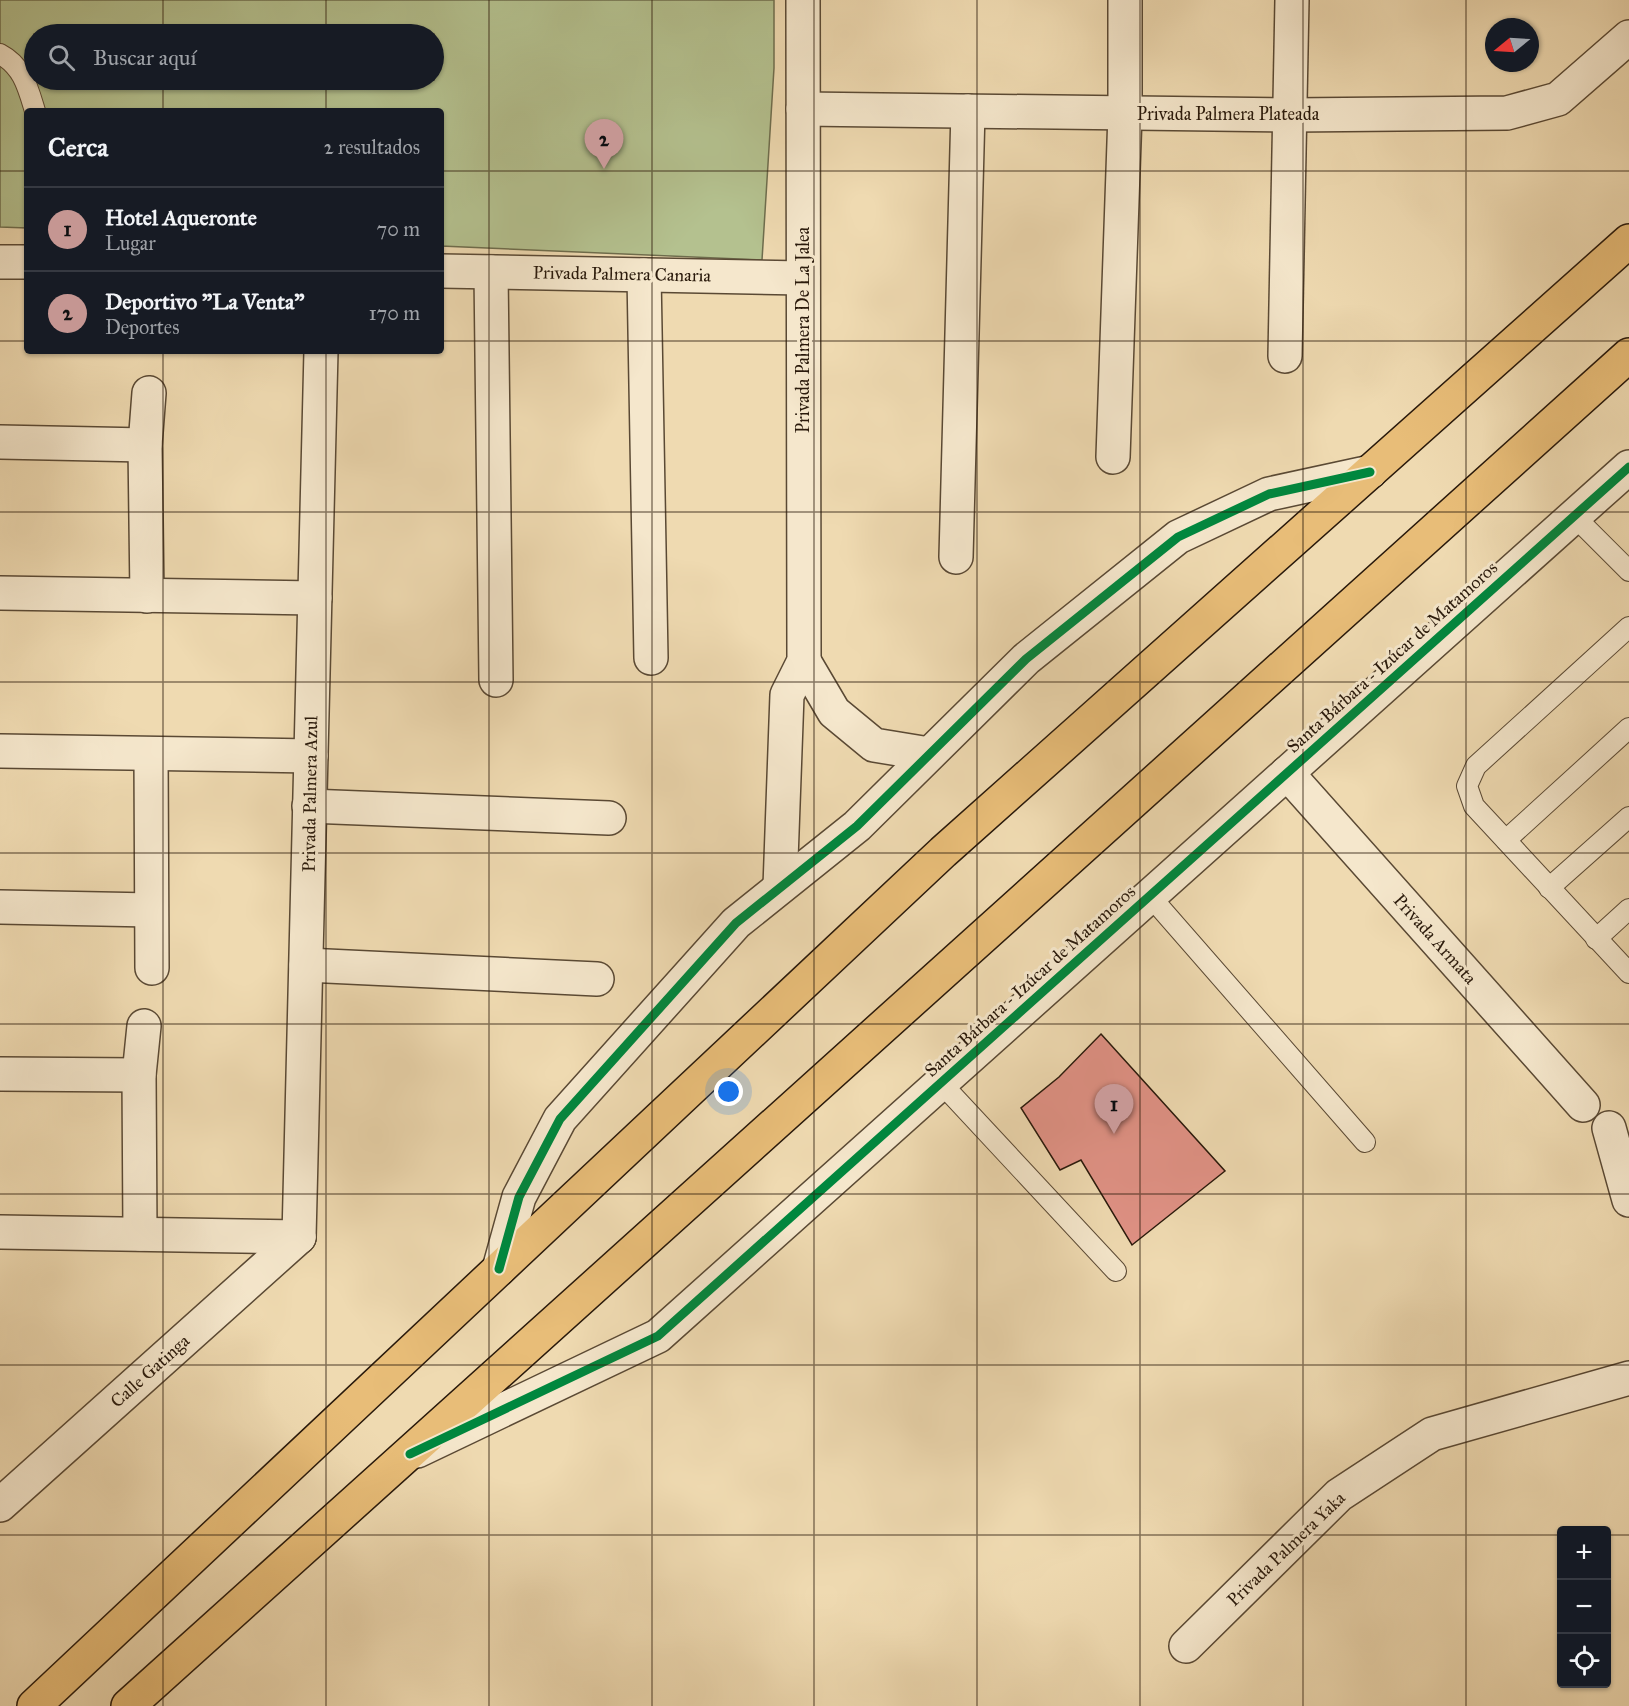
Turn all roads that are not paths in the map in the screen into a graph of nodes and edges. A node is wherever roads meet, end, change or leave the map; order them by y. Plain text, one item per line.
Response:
1 (803, 0) edge
2 (1125, 0) edge
3 (1292, 0) edge
4 (1629, 37) edge
5 (0, 54) edge
6 (24, 78) edge
7 (29, 90) edge
8 (34, 108) edge
9 (803, 109) junction
10 (968, 111) junction
11 (1125, 114) junction
12 (1291, 116) junction
13 (1629, 241) edge
14 (0, 262) edge
15 (24, 262) edge
16 (444, 271) edge
17 (491, 272) junction
18 (644, 275) junction
19 (803, 278) junction
20 (321, 354) edge
21 (1629, 355) edge
22 (1285, 356) dead end
23 (149, 393) dead end
24 (0, 442) edge
25 (145, 445) junction
26 (1113, 457) dead end
27 (1629, 467) edge
28 (1370, 472) junction
29 (1574, 516) junction
30 (956, 557) dead end
31 (1629, 571) edge
32 (0, 593) edge
33 (147, 596) junction
34 (315, 598) junction
35 (1629, 627) edge
36 (651, 658) dead end
37 (804, 660) junction
38 (496, 680) dead end
39 (1629, 728) edge
40 (0, 751) edge
41 (151, 754) junction
42 (929, 754) junction
43 (311, 756) junction
44 (1287, 773) junction
45 (309, 806) junction
46 (1629, 817) edge
47 (609, 818) dead end
48 (1506, 840) junction
49 (780, 887) junction
50 (1549, 888) junction
51 (1150, 896) junction
52 (0, 907) edge
53 (1629, 909) edge
54 (151, 910) junction
55 (1596, 939) junction
56 (306, 965) junction
57 (152, 968) dead end
58 (1629, 973) edge
59 (597, 980) dead end
60 (144, 1026) dead end
61 (0, 1074) edge
62 (140, 1075) junction
63 (941, 1083) junction
64 (1582, 1105) dead end
65 (1609, 1128) dead end
66 (1365, 1142) dead end
67 (1629, 1200) edge
68 (0, 1232) edge
69 (140, 1234) junction
70 (299, 1237) junction
71 (499, 1269) junction
72 (1116, 1271) dead end
73 (1629, 1377) edge
74 (410, 1454) junction
75 (0, 1505) edge
76 (1186, 1646) dead end
77 (34, 1706) edge
78 (128, 1706) edge

1 - 9 street, Privada Palmera De La Jalea
2 - 11 street
3 - 12 street
4 - 12 street, Privada Palmera Plateada
5 - 6 lane
7 - 8 lane
9 - 10 street, Privada Palmera Plateada
9 - 19 street, Privada Palmera De La Jalea
10 - 11 street, Privada Palmera Plateada
10 - 30 street
11 - 12 street, Privada Palmera Plateada
11 - 26 street
12 - 22 street
13 - 28 main road
14 - 15 street
16 - 17 street, Privada Palmera Canaria
17 - 18 street, Privada Palmera Canaria
17 - 38 street
18 - 19 street, Privada Palmera Canaria
18 - 36 street
19 - 37 street, Privada Palmera De La Jalea
20 - 34 street, Privada Palmera Azul
21 - 74 main road
23 - 25 street
24 - 25 street
25 - 33 street
27 - 29 street, Santa Bárbara - Izúcar de Matamoros
28 - 42 street
28 - 71 main road
29 - 31 lane
29 - 44 street, Santa Bárbara - Izúcar de Matamoros
32 - 33 street
33 - 34 street
34 - 43 street, Privada Palmera Azul
35 - 48 lane
37 - 42 street, Privada Palmera De La Jalea
37 - 49 street, Privada Palmera De La Jalea
39 - 48 lane
40 - 41 street
41 - 43 street
41 - 54 street
42 - 49 street
43 - 45 street, Privada Palmera Azul
44 - 51 street, Santa Bárbara - Izúcar de Matamoros
44 - 64 street, Privada Armata
45 - 47 street
45 - 56 street, Privada Palmera Azul
46 - 50 lane
48 - 50 lane
49 - 71 street
50 - 55 lane
51 - 63 street, Santa Bárbara - Izúcar de Matamoros
51 - 66 lane
52 - 54 street
53 - 55 lane
54 - 57 street
55 - 58 lane
56 - 59 street
56 - 70 street, Privada Palmera Azul
60 - 62 street
61 - 62 street
62 - 69 street
63 - 72 lane
63 - 74 street, Santa Bárbara - Izúcar de Matamoros
65 - 67 street
68 - 69 street
69 - 70 street
70 - 75 street, Calle Gatinga
71 - 77 main road
73 - 76 street, Privada Palmera Yaka
74 - 78 main road

